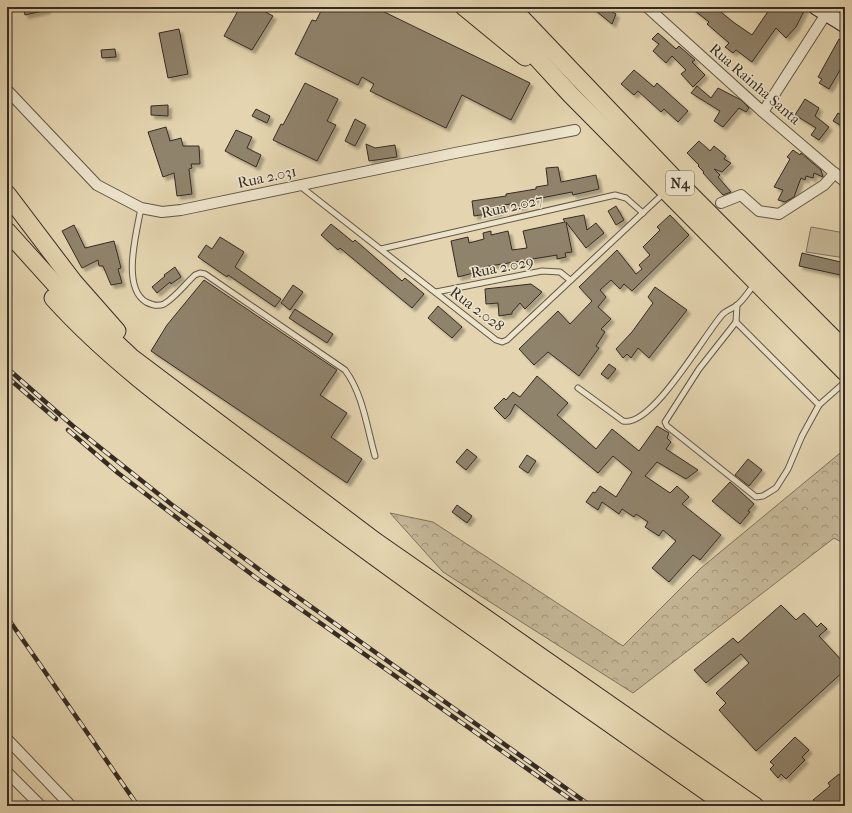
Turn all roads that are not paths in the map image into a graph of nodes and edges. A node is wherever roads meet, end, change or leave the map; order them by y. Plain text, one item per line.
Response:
1 (464, 7) edge
2 (490, 7) edge
3 (647, 7) edge
4 (515, 9) edge
5 (824, 9) edge
6 (845, 25) edge
7 (7, 90) edge
8 (570, 94) junction
9 (763, 112) junction
10 (575, 130) dead end
11 (835, 173) junction
12 (845, 182) edge
13 (299, 186) junction
14 (667, 190) junction
15 (7, 194) edge
16 (721, 203) dead end
17 (141, 208) junction
18 (643, 213) junction
19 (7, 231) edge
20 (7, 247) edge
21 (381, 249) junction
22 (570, 280) junction
23 (756, 282) junction
24 (436, 292) junction
25 (737, 305) junction
26 (736, 322) junction
27 (838, 354) edge
28 (845, 372) edge
29 (845, 382) edge
30 (578, 388) dead end
31 (192, 402) junction
32 (819, 405) junction
33 (375, 456) dead end
34 (7, 740) edge
35 (7, 772) edge
36 (41, 806) edge
37 (71, 806) edge
38 (727, 806) edge
39 (755, 806) edge

1 - 8 highway
2 - 8 highway, N4
3 - 9 street, Rua Rainha Santa
4 - 27 highway, N4
5 - 6 main road
5 - 9 street
7 - 17 street, Rua 2.031
8 - 14 highway, N4
9 - 11 street, Rua Rainha Santa
10 - 13 street, Rua 2.031
11 - 12 street, Rua Rainha Santa
11 - 16 street
13 - 17 street, Rua 2.031
13 - 21 lane, Rua 2.028
14 - 18 lane, Rua 2.028
14 - 23 highway, N4
15 - 31 highway
17 - 33 lane
18 - 21 lane, Rua 2.027
18 - 22 lane, Rua 2.028
19 - 31 highway
20 - 38 highway
21 - 24 lane, Rua 2.028
22 - 24 lane, Rua 2.029
22 - 24 lane, Rua 2.028
23 - 25 lane
23 - 27 highway, N4
25 - 26 lane
25 - 30 lane
26 - 32 lane
26 - 32 lane
27 - 28 highway, N4
29 - 32 lane
31 - 39 highway
34 - 37 street
35 - 36 street

